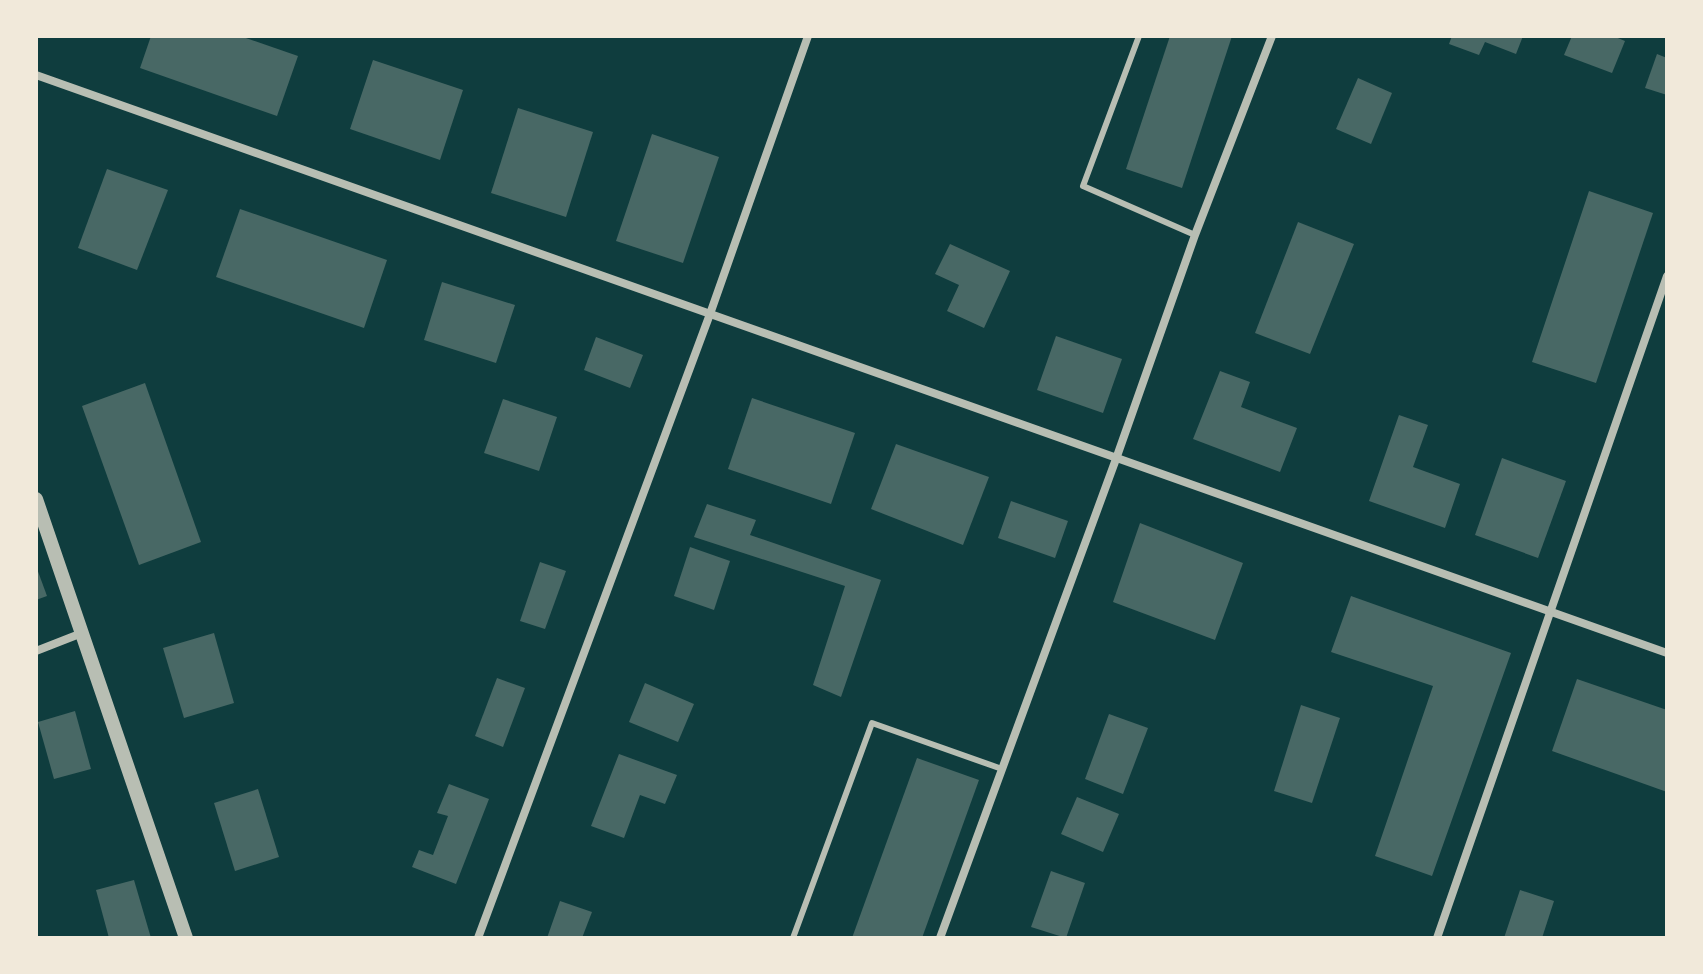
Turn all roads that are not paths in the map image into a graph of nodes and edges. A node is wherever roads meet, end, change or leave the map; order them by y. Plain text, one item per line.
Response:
1 (808, 36) edge
2 (1139, 36) edge
3 (1272, 36) edge
4 (36, 75) edge
5 (1195, 235) junction
6 (1667, 276) edge
7 (710, 314) junction
8 (1116, 459) junction
9 (36, 499) edge
10 (1552, 610) junction
11 (82, 633) junction
12 (36, 651) edge
13 (1667, 653) edge
14 (1002, 769) junction
15 (186, 938) edge
16 (478, 938) edge
17 (793, 938) edge
18 (940, 938) edge
19 (1437, 938) edge

1 - 7 street
2 - 5 lane
3 - 5 street
4 - 7 street
5 - 8 street
6 - 10 street
7 - 8 street
7 - 16 street
8 - 10 street
8 - 14 street
9 - 11 street
10 - 13 street
10 - 19 street
11 - 12 street
11 - 15 street
14 - 17 lane
14 - 18 street

